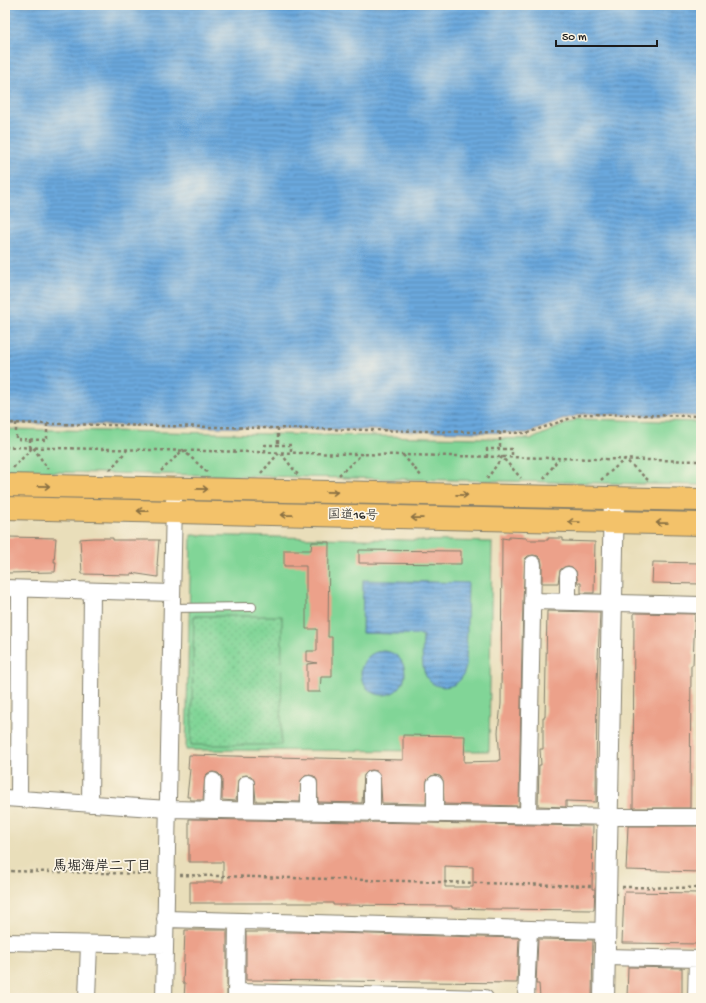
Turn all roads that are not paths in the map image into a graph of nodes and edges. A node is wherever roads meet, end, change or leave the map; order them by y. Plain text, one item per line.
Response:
1 (9, 477) edge
2 (175, 489) junction
3 (614, 498) junction
4 (701, 500) edge
5 (5, 508) edge
6 (174, 512) junction
7 (614, 522) junction
8 (701, 524) edge
9 (533, 564) dead end
10 (568, 575) dead end
11 (12, 588) edge
12 (92, 591) junction
13 (172, 600) junction
14 (532, 601) junction
15 (568, 601) junction
16 (612, 602) junction
17 (701, 605) edge
18 (252, 607) dead end
19 (372, 779) dead end
20 (213, 781) dead end
21 (246, 784) dead end
22 (309, 784) dead end
23 (435, 784) dead end
24 (12, 798) edge
25 (90, 804) junction
26 (168, 809) junction
27 (212, 810) junction
28 (246, 810) junction
29 (309, 812) junction
30 (372, 813) junction
31 (701, 813) edge
32 (435, 814) junction
33 (528, 815) junction
34 (607, 817) junction
35 (701, 817) edge
36 (165, 919) junction
37 (237, 921) junction
38 (529, 929) junction
39 (605, 932) junction
40 (5, 942) edge
41 (89, 944) junction
42 (165, 945) junction
43 (604, 957) junction
44 (699, 959) edge
45 (236, 995) edge
46 (87, 998) edge
47 (164, 998) edge
48 (485, 998) edge
49 (526, 998) edge
50 (604, 998) edge
51 (696, 998) edge

1 -> 2 highway, 国道16号
2 -> 3 highway, 国道16号
2 - 6 street
3 - 4 highway, 国道16号
3 - 7 street
6 -> 5 highway, 国道16号
7 -> 6 highway, 国道16号
6 - 13 street
8 -> 7 highway, 国道16号
7 - 16 street
9 - 14 street
10 - 15 street
11 - 12 street
11 - 24 street
12 - 13 street
12 - 25 street
13 - 18 lane
13 - 26 street
14 - 15 street
14 - 33 street
15 - 16 street
16 - 17 street
16 - 34 street
19 - 30 street
20 - 27 street
21 - 28 street
22 - 29 street
23 - 32 street
24 - 25 street
25 - 26 street
26 - 27 street
26 - 36 street
27 - 28 street
28 - 29 street
29 - 30 street
30 - 32 street
31 - 35 street
32 - 33 street
33 - 34 street
34 - 35 street
34 - 39 street
36 - 37 street
36 - 42 street
37 - 38 street
37 - 45 street
38 - 39 street
38 - 49 street
39 - 43 street
40 - 41 street
41 - 42 street
41 - 46 street
42 - 47 street
43 - 44 street
43 - 50 street
44 - 51 street
45 - 48 street

